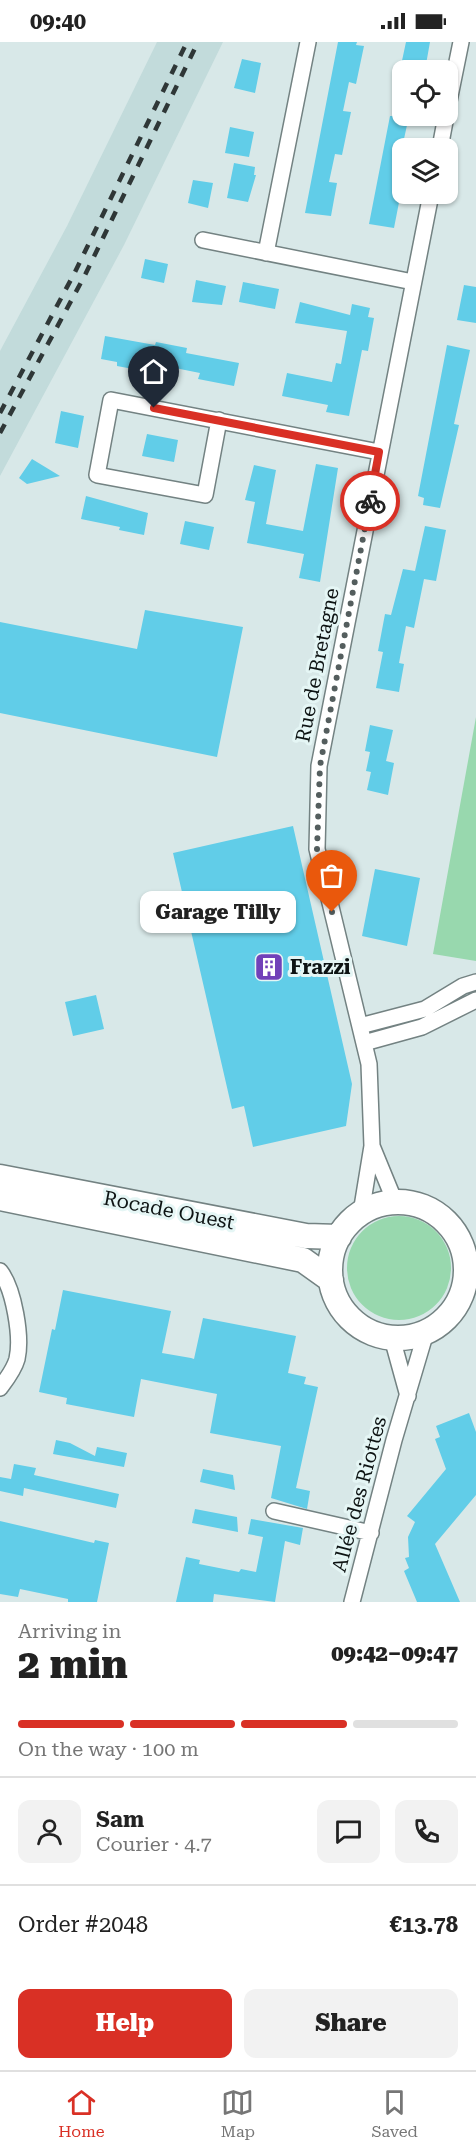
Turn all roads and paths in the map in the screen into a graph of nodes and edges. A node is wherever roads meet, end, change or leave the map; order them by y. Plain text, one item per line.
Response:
1 (308, 42) edge
2 (461, 42) edge
3 (457, 60) edge
4 (429, 204) edge
5 (203, 240) dead end
6 (266, 253) junction
7 (413, 282) junction
8 (219, 420) junction
9 (379, 452) junction
10 (476, 982) edge
11 (476, 1000) edge
12 (360, 1026) junction
13 (364, 1042) junction
14 (372, 1146) junction
15 (0, 1177) edge
16 (0, 1198) edge
17 (395, 1202) junction
18 (361, 1213) junction
19 (339, 1237) junction
20 (0, 1271) edge
21 (471, 1271) edge
22 (331, 1280) junction
23 (466, 1307) edge
24 (426, 1332) junction
25 (392, 1338) junction
26 (0, 1388) edge
27 (408, 1396) junction
28 (274, 1511) dead end
29 (371, 1533) junction
30 (352, 1602) edge

1 - 6 street
2 - 3 street
4 - 7 street, Rue de Bretagne
5 - 6 street
6 - 7 street
7 - 9 street, Rue de Bretagne
8 - 8 street
8 - 9 street
9 - 12 street, Rue de Bretagne
10 - 12 street
11 - 13 street
12 - 13 street, Rue de Bretagne
13 - 14 street, Rue de Bretagne
14 - 17 street, Rue de Bretagne
14 - 18 street, Rue de Bretagne
15 - 19 main road, Rocade Ouest
16 - 22 main road, Rocade Ouest
17 - 18 main road
17 - 21 main road
18 - 19 main road
19 - 22 main road
20 - 26 street
21 - 23 main road
22 - 25 main road
23 - 24 main road
24 - 25 main road
24 - 27 street, Allée des Riottes
25 - 27 street, Allée des Riottes
27 - 29 street, Allée des Riottes
28 - 29 street
29 - 30 street, Allée des Riottes

